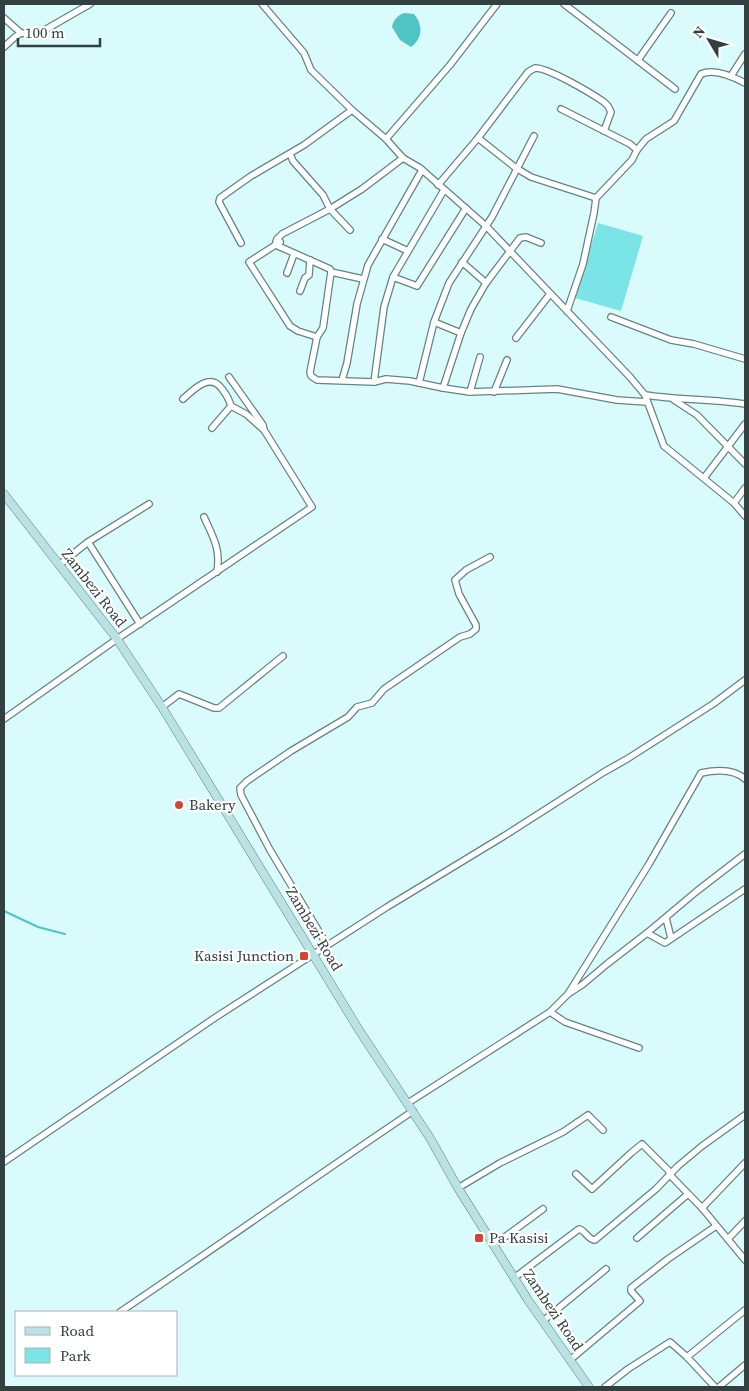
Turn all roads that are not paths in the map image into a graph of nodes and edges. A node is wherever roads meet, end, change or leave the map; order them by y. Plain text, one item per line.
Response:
1 (90, 4) edge
2 (262, 4) edge
3 (497, 4) edge
4 (564, 4) edge
5 (671, 13) dead end
6 (4, 18) edge
7 (21, 33) junction
8 (4, 47) edge
9 (745, 54) edge
10 (638, 60) junction
11 (731, 76) junction
12 (745, 83) edge
13 (675, 89) dead end
14 (561, 109) dead end
15 (352, 110) junction
16 (604, 131) junction
17 (534, 136) dead end
18 (478, 138) junction
19 (386, 139) junction
20 (638, 150) junction
21 (290, 154) junction
22 (403, 158) junction
23 (516, 168) junction
24 (422, 170) junction
25 (438, 185) junction
26 (444, 190) junction
27 (596, 198) junction
28 (466, 208) junction
29 (330, 209) junction
30 (486, 226) junction
31 (350, 230) dead end
32 (382, 239) junction
33 (280, 242) junction
34 (240, 243) dead end
35 (541, 243) dead end
36 (408, 251) junction
37 (510, 251) junction
38 (294, 254) junction
39 (310, 260) junction
40 (462, 262) junction
41 (331, 272) junction
42 (287, 273) dead end
43 (392, 277) junction
44 (362, 280) junction
45 (486, 283) junction
46 (300, 291) dead end
47 (550, 294) junction
48 (567, 311) junction
49 (611, 317) dead end
50 (434, 322) junction
51 (461, 333) junction
52 (317, 337) junction
53 (516, 338) dead end
54 (480, 357) dead end
55 (745, 359) edge
56 (507, 360) dead end
57 (229, 377) dead end
58 (342, 380) junction
59 (374, 382) junction
60 (419, 383) junction
61 (443, 388) junction
62 (470, 392) junction
63 (494, 392) junction
64 (645, 395) junction
65 (183, 399) dead end
66 (672, 399) junction
67 (648, 402) junction
68 (745, 404) edge
69 (230, 406) junction
70 (745, 424) edge
71 (212, 428) dead end
72 (264, 430) junction
73 (727, 446) junction
74 (745, 464) edge
75 (704, 478) junction
76 (745, 488) edge
77 (4, 494) edge
78 (734, 503) junction
79 (149, 504) dead end
80 (745, 516) edge
81 (204, 517) dead end
82 (88, 542) junction
83 (490, 557) dead end
84 (59, 565) junction
85 (218, 572) junction
86 (140, 624) junction
87 (117, 638) junction
88 (283, 656) dead end
89 (745, 680) edge
90 (162, 707) junction
91 (4, 719) edge
92 (745, 779) edge
93 (745, 854) edge
94 (745, 889) edge
95 (666, 918) junction
96 (647, 933) junction
97 (671, 938) junction
98 (327, 946) junction
99 (314, 955) junction
100 (568, 994) junction
101 (550, 1012) junction
102 (639, 1048) dead end
103 (408, 1103) junction
104 (413, 1111) junction
105 (745, 1115) edge
106 (602, 1130) dead end
107 (4, 1162) edge
108 (745, 1163) edge
109 (576, 1174) dead end
110 (671, 1176) junction
111 (458, 1188) junction
112 (688, 1194) junction
113 (702, 1208) junction
114 (543, 1209) dead end
115 (745, 1222) edge
116 (716, 1226) junction
117 (637, 1238) dead end
118 (728, 1239) junction
119 (494, 1245) junction
120 (745, 1260) edge
121 (606, 1269) dead end
122 (514, 1278) junction
123 (745, 1310) edge
124 (121, 1311) edge
125 (543, 1322) junction
126 (687, 1356) junction
127 (570, 1360) junction
128 (745, 1365) edge
129 (590, 1387) edge
130 (605, 1387) edge
131 (715, 1387) edge
132 (720, 1387) edge

1 - 7 street
2 - 15 street
3 - 19 street
4 - 10 street
5 - 10 street
6 - 7 street
7 - 8 street
9 - 11 street
10 - 13 street
11 - 12 street
11 - 20 street
14 - 16 street
15 - 19 street
15 - 21 street
16 - 18 street
16 - 20 street
17 - 23 street
18 - 23 street
18 - 25 street
19 - 22 street
20 - 27 street
21 - 29 street
21 - 34 street
22 - 24 street
22 - 29 street
23 - 27 street
23 - 30 street
24 - 25 street
24 - 32 street
25 - 26 street
26 - 28 street
26 - 36 street
27 - 48 street
28 - 30 street
28 - 43 street
29 - 31 street
29 - 33 street
30 - 37 street
30 - 40 street
32 - 36 street
32 - 44 street
33 - 38 street
33 - 52 street
35 - 37 street
36 - 43 street
37 - 45 street
37 - 47 street
38 - 39 street
38 - 42 street
39 - 41 street
39 - 46 street
40 - 45 street
40 - 50 street
41 - 44 street
41 - 52 street
43 - 59 street
44 - 58 street
45 - 51 street
47 - 48 street
47 - 53 street
48 - 64 street
49 - 55 street
50 - 51 street
50 - 60 street
51 - 61 street
52 - 58 street
54 - 62 street
56 - 63 street
57 - 72 street
58 - 59 street
59 - 60 street
60 - 61 street
61 - 62 street
62 - 63 street
63 - 67 street
64 - 66 street
64 - 67 street
65 - 69 street
66 - 68 street
66 - 73 street
67 - 75 street
69 - 71 street
69 - 72 street
70 - 73 street
72 - 85 street
73 - 74 street
73 - 75 street
75 - 78 street
76 - 78 street
77 - 84 main road, Zambezi Road
78 - 80 street
79 - 82 street
81 - 85 street
82 - 84 street
82 - 86 street
83 - 98 street
84 - 87 main road, Zambezi Road
85 - 86 street
86 - 87 street
87 - 90 main road, Zambezi Road
87 - 91 street
88 - 90 street
89 - 98 street
90 - 99 main road, Zambezi Road
92 - 100 street
93 - 95 street
94 - 97 street
95 - 96 street
95 - 97 street
96 - 97 street
96 - 100 street
98 - 99 street
99 - 103 main road, Zambezi Road
99 - 107 street
100 - 101 street
101 - 102 street
101 - 103 street
103 - 104 main road, Zambezi Road
104 - 111 main road, Zambezi Road
104 - 124 street
105 - 110 street
106 - 111 street
108 - 113 street
109 - 110 street
110 - 112 street
110 - 122 street
111 - 119 main road, Zambezi Road
112 - 113 street
112 - 117 street
113 - 116 street
114 - 119 street
115 - 118 street
116 - 118 street
116 - 127 street
118 - 120 street
119 - 122 main road, Zambezi Road
121 - 125 street
122 - 125 main road, Zambezi Road
123 - 126 street
125 - 127 main road, Zambezi Road
126 - 130 street
126 - 131 street
127 - 129 main road, Zambezi Road
128 - 132 street

